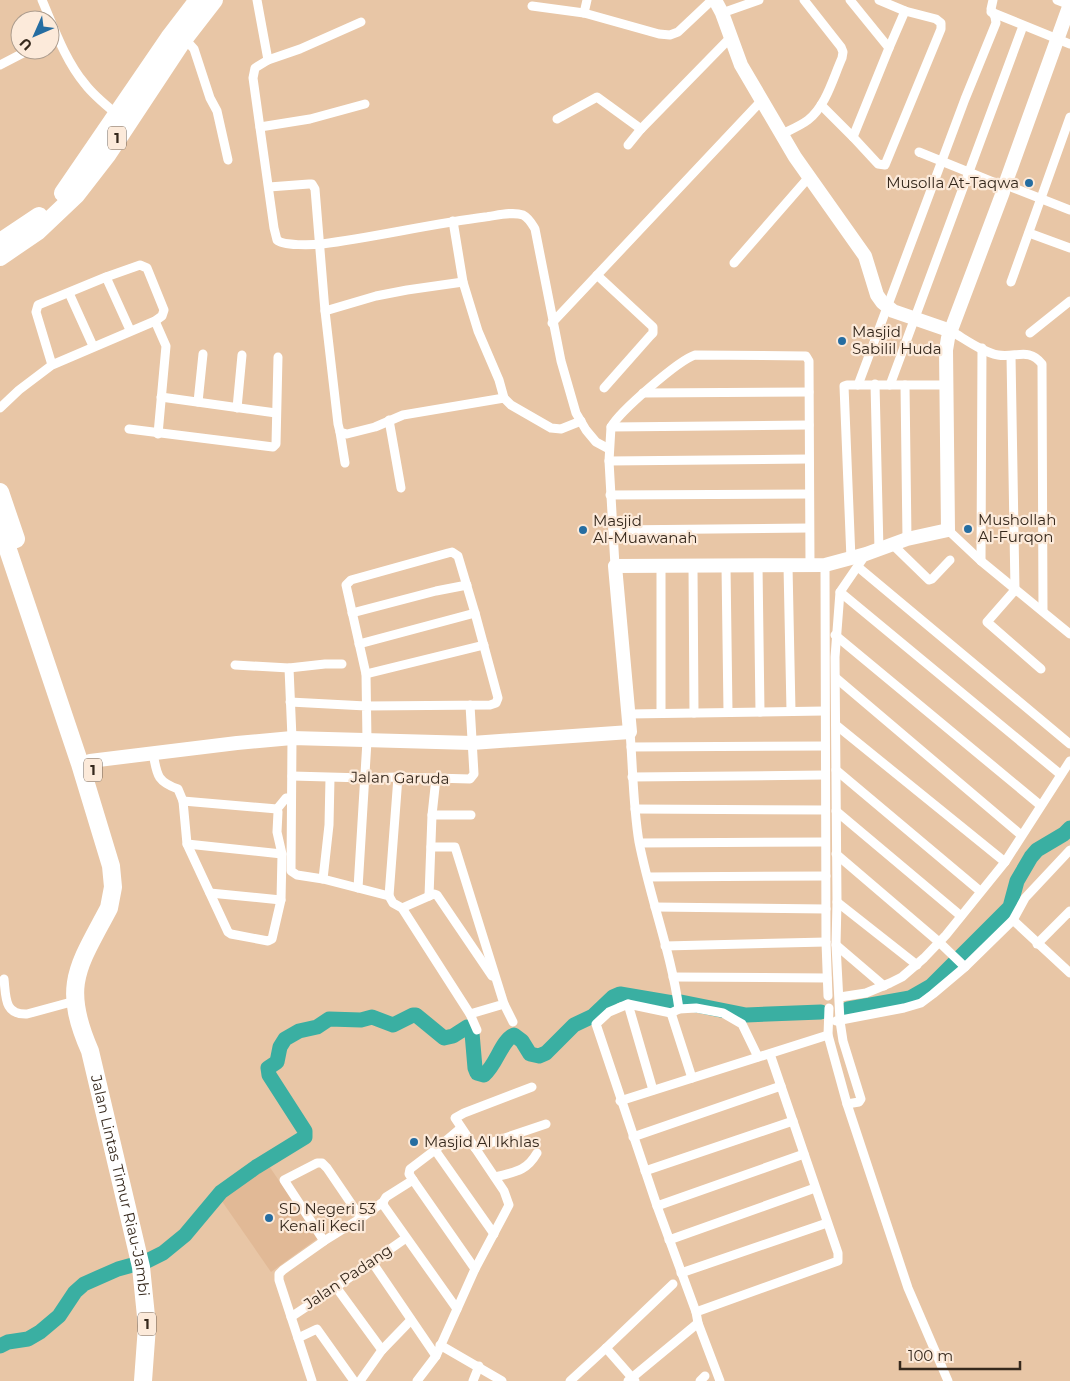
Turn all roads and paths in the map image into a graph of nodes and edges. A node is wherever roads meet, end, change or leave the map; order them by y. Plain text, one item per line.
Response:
1 (198, 0) edge
2 (214, 0) edge
3 (257, 0) edge
4 (587, 0) edge
5 (713, 0) edge
6 (759, 0) edge
7 (804, 0) edge
8 (850, 0) edge
9 (879, 0) edge
10 (993, 0) edge
11 (1057, 0) edge
12 (551, 4) edge
13 (1070, 4) edge
14 (532, 6) dead end
15 (905, 10) junction
16 (991, 12) junction
17 (584, 13) junction
18 (722, 13) junction
19 (361, 22) dead end
20 (1023, 26) junction
21 (730, 38) junction
22 (184, 39) junction
23 (1064, 41) edge
24 (60, 46) edge
25 (889, 48) junction
26 (268, 60) junction
27 (761, 101) junction
28 (366, 104) dead end
29 (821, 105) junction
30 (1070, 117) edge
31 (122, 119) junction
32 (557, 119) dead end
33 (260, 127) junction
34 (641, 129) junction
35 (780, 135) junction
36 (853, 137) junction
37 (628, 145) dead end
38 (919, 152) dead end
39 (228, 160) dead end
40 (942, 162) junction
41 (968, 172) junction
42 (809, 177) junction
43 (1005, 185) junction
44 (269, 187) junction
45 (1041, 199) junction
46 (1070, 210) edge
47 (453, 221) junction
48 (1029, 233) junction
49 (0, 242) edge
50 (320, 244) junction
51 (1070, 248) edge
52 (0, 256) edge
53 (734, 263) dead end
54 (597, 275) junction
55 (106, 277) junction
56 (463, 282) junction
57 (1011, 282) dead end
58 (69, 293) junction
59 (1070, 300) edge
60 (887, 307) junction
61 (325, 311) junction
62 (914, 318) junction
63 (154, 321) junction
64 (552, 323) junction
65 (130, 330) junction
66 (951, 331) junction
67 (1030, 333) dead end
68 (93, 346) junction
69 (982, 348) junction
70 (203, 354) dead end
71 (242, 355) dead end
72 (1011, 356) junction
73 (278, 357) dead end
74 (52, 365) junction
75 (858, 384) junction
76 (875, 384) junction
77 (890, 385) junction
78 (905, 385) junction
79 (945, 385) junction
80 (604, 388) dead end
81 (809, 392) junction
82 (643, 393) junction
83 (161, 397) junction
84 (504, 398) junction
85 (198, 402) junction
86 (0, 408) edge
87 (237, 408) junction
88 (276, 413) junction
89 (389, 420) junction
90 (580, 421) junction
91 (809, 426) junction
92 (611, 427) junction
93 (129, 429) dead end
94 (340, 432) junction
95 (158, 434) junction
96 (609, 449) junction
97 (808, 459) junction
98 (609, 461) junction
99 (345, 463) dead end
100 (401, 488) dead end
101 (0, 492) edge
102 (809, 494) junction
103 (610, 495) junction
104 (0, 526) edge
105 (809, 528) junction
106 (613, 530) junction
107 (948, 530) junction
108 (907, 539) junction
109 (879, 550) junction
110 (950, 560) dead end
111 (981, 562) junction
112 (855, 563) junction
113 (810, 565) junction
114 (824, 565) junction
115 (615, 566) junction
116 (661, 566) junction
117 (726, 566) junction
118 (758, 566) junction
119 (788, 566) junction
120 (693, 567) junction
121 (467, 585) junction
122 (27, 589) junction
123 (1015, 590) junction
124 (840, 592) junction
125 (1043, 612) junction
126 (352, 613) junction
127 (475, 613) junction
128 (1070, 634) edge
129 (835, 635) junction
130 (359, 644) junction
131 (484, 646) junction
132 (342, 664) dead end
133 (236, 665) dead end
134 (289, 668) junction
135 (1041, 669) dead end
136 (366, 674) junction
137 (836, 678) junction
138 (290, 702) junction
139 (470, 705) junction
140 (366, 706) junction
141 (790, 711) junction
142 (824, 711) junction
143 (728, 712) junction
144 (760, 712) junction
145 (661, 713) junction
146 (694, 713) junction
147 (628, 714) junction
148 (836, 725) junction
149 (630, 732) junction
150 (292, 738) junction
151 (367, 741) junction
152 (472, 743) junction
153 (1070, 744) edge
154 (824, 746) junction
155 (631, 747) junction
156 (153, 753) junction
157 (90, 761) junction
158 (1070, 761) edge
159 (836, 770) junction
160 (1060, 774) junction
161 (825, 775) junction
162 (292, 776) junction
163 (398, 777) junction
164 (632, 777) junction
165 (330, 778) junction
166 (365, 778) junction
167 (436, 778) junction
168 (291, 799) junction
169 (183, 801) junction
170 (1040, 805) junction
171 (277, 809) junction
172 (635, 809) junction
173 (825, 810) junction
174 (836, 811) junction
175 (432, 815) junction
176 (471, 815) dead end
177 (1021, 835) junction
178 (825, 842) junction
179 (640, 843) junction
180 (187, 844) junction
181 (431, 847) junction
182 (1070, 850) edge
183 (282, 854) junction
184 (836, 854) junction
185 (1005, 862) junction
186 (826, 876) junction
187 (648, 877) junction
188 (323, 879) junction
189 (358, 888) junction
190 (980, 891) junction
191 (210, 893) junction
192 (389, 896) junction
193 (429, 896) junction
194 (281, 900) junction
195 (837, 902) junction
196 (655, 907) junction
197 (402, 908) junction
198 (826, 909) junction
199 (1070, 911) edge
200 (961, 916) junction
201 (1014, 920) junction
202 (826, 942) junction
203 (939, 942) junction
204 (1037, 944) junction
205 (836, 945) junction
206 (665, 946) junction
207 (917, 965) junction
208 (963, 965) junction
209 (1068, 968) edge
210 (673, 977) junction
211 (827, 978) junction
212 (4, 979) dead end
213 (497, 984) junction
214 (884, 986) junction
215 (828, 996) dead end
216 (840, 997) junction
217 (74, 1001) junction
218 (504, 1004) junction
219 (628, 1004) junction
220 (829, 1008) dead end
221 (675, 1011) junction
222 (470, 1014) junction
223 (828, 1021) junction
224 (840, 1021) junction
225 (512, 1022) dead end
226 (477, 1030) dead end
227 (828, 1035) junction
228 (90, 1051) junction
229 (770, 1054) junction
230 (758, 1057) junction
231 (692, 1078) junction
232 (781, 1086) junction
233 (532, 1087) dead end
234 (653, 1090) junction
235 (620, 1100) junction
236 (847, 1104) junction
237 (793, 1122) junction
238 (546, 1124) dead end
239 (461, 1128) junction
240 (633, 1137) junction
241 (475, 1148) junction
242 (435, 1150) junction
243 (537, 1153) dead end
244 (804, 1154) junction
245 (644, 1171) junction
246 (495, 1177) junction
247 (413, 1180) junction
248 (815, 1188) junction
249 (384, 1202) junction
250 (656, 1206) junction
251 (361, 1218) junction
252 (827, 1223) junction
253 (494, 1234) junction
254 (406, 1238) junction
255 (669, 1240) junction
256 (324, 1241) junction
257 (372, 1262) junction
258 (475, 1269) junction
259 (681, 1273) junction
260 (673, 1284) dead end
261 (336, 1287) junction
262 (457, 1309) junction
263 (696, 1312) junction
264 (291, 1317) junction
265 (411, 1320) junction
266 (698, 1323) junction
267 (298, 1338) junction
268 (440, 1345) junction
269 (606, 1348) junction
270 (382, 1350) junction
271 (436, 1356) junction
272 (479, 1366) junction
273 (632, 1380) edge
274 (144, 1381) edge
275 (312, 1381) edge
276 (354, 1381) edge
277 (360, 1381) edge
278 (417, 1381) edge
279 (473, 1381) edge
280 (502, 1381) edge
281 (570, 1381) edge
282 (720, 1381) edge
283 (948, 1381) edge

1 - 31 highway, 1
2 - 22 highway, 1
3 - 26 street
4 - 17 street
5 - 17 street
5 - 18 street
6 - 18 street
7 - 29 street
8 - 25 street
9 - 15 street
10 - 16 street
11 - 13 street
12 - 14 street
12 - 17 street
13 - 23 street
15 - 25 street
15 - 36 street
16 - 20 street
16 - 40 street
18 - 21 street
19 - 26 street
20 - 23 street
20 - 41 street
21 - 27 street
21 - 34 street
22 - 31 highway, 1
22 - 39 street
23 - 43 street
24 - 31 street
25 - 36 street
26 - 33 street
27 - 35 street
27 - 54 street
28 - 33 street
29 - 35 street
29 - 36 street
30 - 45 street
31 - 49 highway, 1
31 - 52 highway, 1
32 - 34 street
33 - 44 street
34 - 37 street
35 - 42 street
38 - 40 street
40 - 41 street
40 - 60 street
41 - 43 street
41 - 62 street
42 - 53 street
42 - 60 street
43 - 45 street
43 - 66 street
44 - 50 street
44 - 50 street
45 - 46 street
45 - 48 street
47 - 50 street
47 - 56 street
47 - 64 street
48 - 51 street
48 - 57 street
50 - 61 street
54 - 64 street
54 - 80 street
55 - 58 street
55 - 63 street
55 - 65 street
56 - 61 street
56 - 84 street
58 - 68 street
58 - 74 street
59 - 67 street
60 - 62 street
60 - 75 street
61 - 94 street
62 - 66 street
62 - 77 street
63 - 65 street
63 - 83 street
64 - 90 street
65 - 68 street
66 - 69 street
66 - 79 street
68 - 74 street
69 - 72 street
69 - 111 street
70 - 85 street
71 - 87 street
72 - 123 street
72 - 125 street
73 - 88 street
74 - 86 street
75 - 76 street
75 - 112 street
76 - 77 street
76 - 109 street
77 - 78 street
78 - 79 street
78 - 108 street
79 - 107 street
81 - 82 street
81 - 82 street
81 - 91 street
82 - 92 street
83 - 85 street
83 - 95 street
84 - 89 street
84 - 90 street
85 - 87 street
87 - 88 street
88 - 95 street
89 - 94 street
89 - 100 street
90 - 96 street
91 - 92 street
91 - 97 street
92 - 96 street
93 - 95 street
94 - 99 street
96 - 98 street
97 - 98 street
97 - 102 street
98 - 103 street
101 - 122 highway, Jalan Lintas Timur Riau-Jambi / 1
102 - 103 street
102 - 105 street
103 - 106 street
104 - 122 highway, Jalan Lintas Timur Riau-Jambi / 1
105 - 106 street
105 - 113 street
106 - 115 street
107 - 108 street
107 - 111 street
108 - 109 street
109 - 110 street
109 - 112 street
111 - 123 street
112 - 114 street
112 - 124 street
112 - 153 street
113 - 114 street
113 - 119 street
114 - 142 street
115 - 116 street
115 - 147 street
116 - 120 street
116 - 145 street
117 - 118 street
117 - 120 street
117 - 143 street
118 - 119 street
118 - 144 street
119 - 141 street
120 - 146 street
121 - 126 street
121 - 126 street
121 - 127 street
122 - 157 highway, Jalan Lintas Timur Riau-Jambi / 1
122 - 217 highway, Jalan Lintas Timur Riau-Jambi / 1
123 - 125 street
123 - 135 street
124 - 129 street
124 - 160 street
125 - 128 street
126 - 130 street
127 - 130 street
127 - 131 street
129 - 137 street
129 - 170 street
130 - 136 street
131 - 136 street
131 - 139 street
132 - 134 street
133 - 134 street
134 - 138 street
136 - 140 street
137 - 148 street
137 - 177 street
138 - 140 street
138 - 150 street
139 - 140 street
139 - 152 street
140 - 151 street
141 - 142 street
141 - 144 street
142 - 154 street
143 - 144 street
143 - 146 street
145 - 146 street
145 - 147 street
147 - 149 street
148 - 159 street
148 - 185 street
149 - 152 street
149 - 155 street
150 - 151 street
150 - 156 street
150 - 162 street
151 - 152 street
151 - 166 street
152 - 167 street, Jalan Garuda
154 - 155 street
154 - 161 street
155 - 164 street
156 - 157 street
156 - 169 street
157 - 228 highway, Jalan Lintas Timur Riau-Jambi / 1
158 - 160 street
159 - 174 street
159 - 190 street
160 - 170 street
161 - 164 street
161 - 173 street
162 - 165 street, Jalan Garuda
162 - 168 street
163 - 166 street, Jalan Garuda
163 - 167 street, Jalan Garuda
163 - 192 street
164 - 172 street
165 - 166 street, Jalan Garuda
165 - 188 street
166 - 189 street
167 - 175 street
168 - 171 street
168 - 188 street
169 - 171 street
169 - 180 street
170 - 177 street
171 - 183 street
172 - 173 street
172 - 179 street
173 - 178 street
174 - 184 street
174 - 200 street
175 - 176 street
175 - 181 street
177 - 185 street
178 - 179 street
178 - 186 street
179 - 187 street
180 - 183 street
180 - 191 street
181 - 193 street
181 - 213 street
182 - 201 street
183 - 194 street
184 - 195 street
184 - 203 street
185 - 190 street
186 - 187 street
186 - 198 street
187 - 196 street
188 - 189 street
189 - 192 street
190 - 200 street
191 - 194 street
191 - 194 street
192 - 197 street
193 - 197 street
193 - 213 street
195 - 205 street
195 - 207 street
196 - 198 street
196 - 206 street
197 - 222 street
198 - 202 street
199 - 204 street
200 - 203 street
201 - 204 street
201 - 208 street
202 - 206 street
202 - 211 street
203 - 207 street
203 - 208 street
204 - 209 street
205 - 214 street
205 - 216 street
206 - 210 street
207 - 214 street
208 - 224 street
210 - 211 street
210 - 221 street
211 - 215 street
212 - 217 street
213 - 218 street
214 - 216 street
216 - 224 street
217 - 228 highway, Jalan Lintas Timur Riau-Jambi / 1
218 - 222 street
218 - 225 street
219 - 221 street
219 - 234 street
219 - 235 street
220 - 223 street
221 - 230 street
221 - 231 street
222 - 226 street
223 - 224 street
223 - 227 street
224 - 236 street
227 - 229 street
227 - 236 street
228 - 274 highway, Jalan Lintas Timur Riau-Jambi / 1
229 - 230 street
229 - 232 street
230 - 231 street
231 - 234 street
232 - 237 street
232 - 240 street
233 - 239 street
234 - 235 street
235 - 240 street
236 - 283 street
237 - 244 street
237 - 245 street
238 - 241 street
239 - 241 street
239 - 242 street
240 - 245 street
241 - 246 street
242 - 247 street
242 - 253 street
243 - 246 street
244 - 248 street
244 - 250 street
245 - 250 street
246 - 253 street
247 - 249 street
247 - 258 street
248 - 252 street
248 - 255 street
249 - 251 street
249 - 254 street
250 - 255 street
251 - 256 street
251 - 256 street
252 - 259 street
252 - 263 street
253 - 258 street
254 - 257 street, Jalan Padang
254 - 262 street
255 - 259 street
256 - 264 street
257 - 261 street, Jalan Padang
257 - 265 street
258 - 262 street
259 - 263 street
260 - 269 street
261 - 264 street, Jalan Padang
261 - 270 street
262 - 268 street
263 - 266 street
264 - 267 street
265 - 270 street
265 - 271 street
266 - 273 street
266 - 282 street
267 - 275 street
267 - 276 street
268 - 271 street
268 - 272 street
269 - 273 street
269 - 281 street
270 - 277 street
271 - 278 street
272 - 279 street
272 - 280 street

